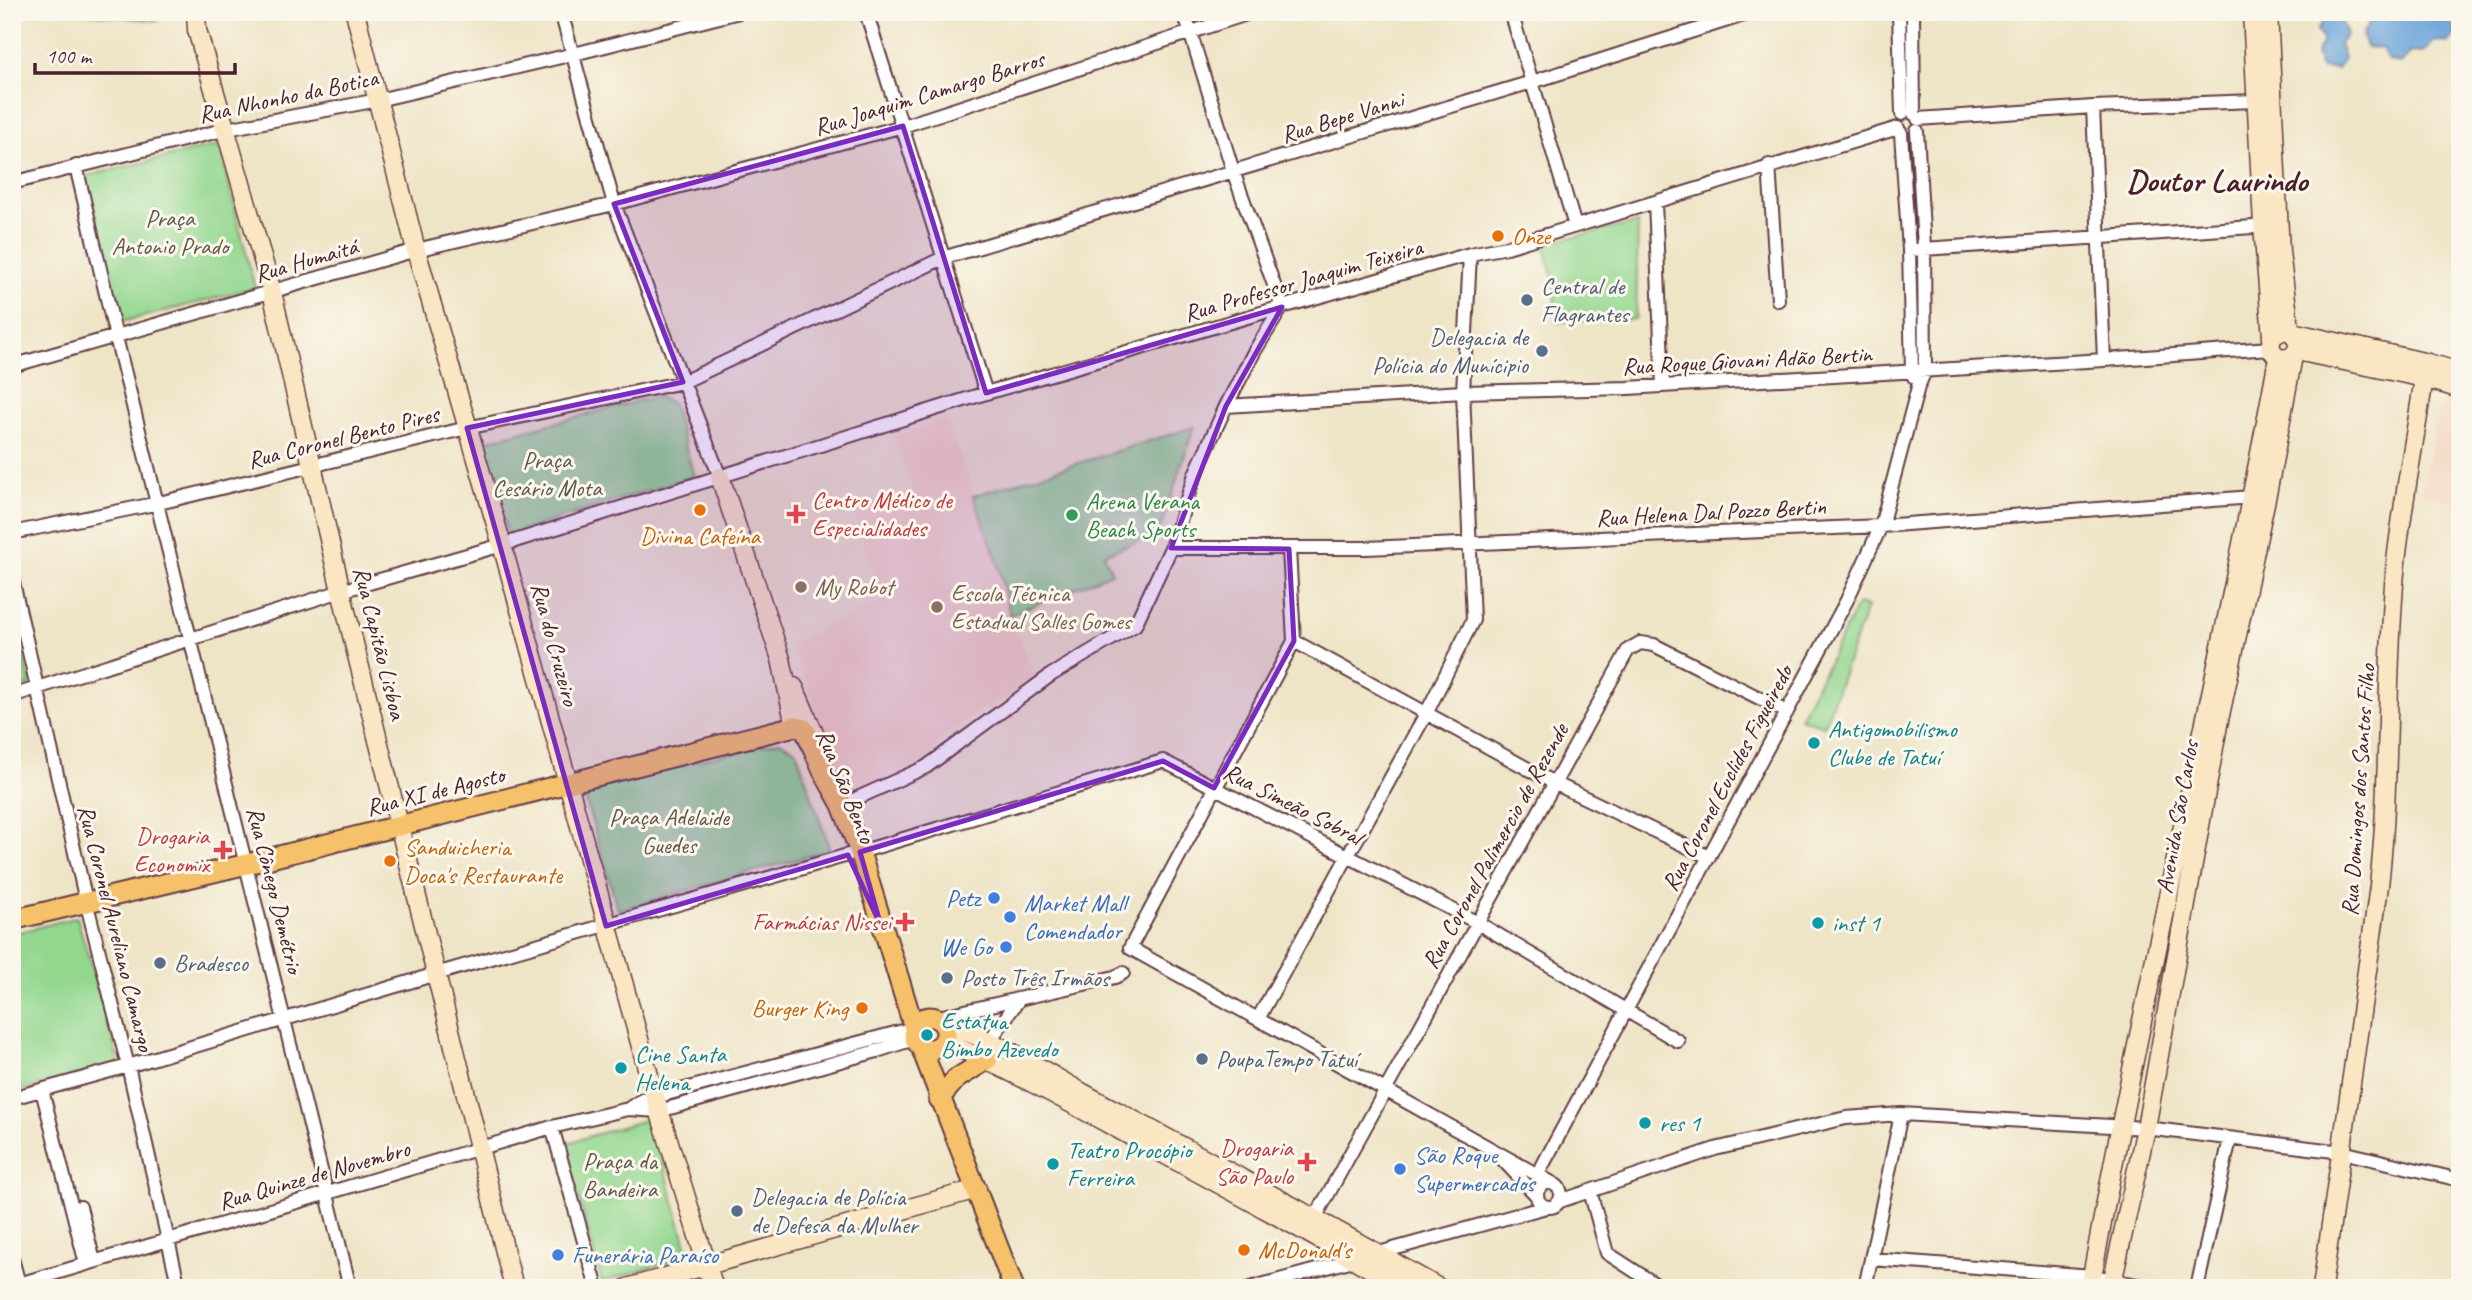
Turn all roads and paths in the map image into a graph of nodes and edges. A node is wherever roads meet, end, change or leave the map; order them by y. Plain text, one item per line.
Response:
1 (195, 12) edge
2 (355, 12) edge
3 (561, 12) edge
4 (866, 12) edge
5 (1184, 12) edge
6 (1253, 12) edge
7 (1511, 12) edge
8 (1753, 12) edge
9 (1899, 12) edge
10 (1913, 12) edge
11 (2252, 12) edge
12 (2269, 12) edge
13 (732, 13) edge
14 (1190, 32) junction
15 (574, 54) junction
16 (1532, 82) junction
17 (378, 100) junction
18 (2256, 101) junction
19 (2094, 107) junction
20 (1913, 119) junction
21 (903, 126) junction
22 (227, 129) junction
23 (1899, 130) junction
24 (76, 166) junction
25 (1769, 166) junction
26 (1233, 172) junction
27 (12, 183) edge
28 (1655, 202) junction
29 (614, 204) junction
30 (1575, 226) junction
31 (2271, 226) junction
32 (2098, 236) junction
33 (1924, 247) junction
34 (416, 250) junction
35 (1909, 250) junction
36 (1470, 254) junction
37 (943, 258) junction
38 (272, 292) junction
39 (1778, 300) dead end
40 (1282, 307) junction
41 (2291, 332) junction
42 (116, 337) junction
43 (2282, 350) junction
44 (2104, 360) junction
45 (12, 366) edge
46 (2426, 370) junction
47 (1918, 372) junction
48 (2460, 372) edge
49 (683, 382) junction
50 (1663, 386) junction
51 (2460, 389) edge
52 (1463, 392) junction
53 (986, 393) junction
54 (1226, 406) junction
55 (467, 428) junction
56 (312, 467) junction
57 (720, 477) junction
58 (2259, 500) junction
59 (159, 503) junction
60 (1881, 526) junction
61 (12, 533) edge
62 (1469, 544) junction
63 (502, 545) junction
64 (1171, 548) junction
65 (1289, 550) junction
66 (12, 578) edge
67 (341, 592) junction
68 (190, 641) junction
69 (1294, 641) junction
70 (781, 659) junction
71 (38, 689) junction
72 (12, 696) edge
73 (1427, 712) junction
74 (1787, 712) junction
75 (795, 726) junction
76 (1554, 783) junction
77 (567, 784) junction
78 (1214, 788) junction
79 (842, 805) junction
80 (401, 825) junction
81 (854, 853) junction
82 (1349, 855) junction
83 (1709, 857) junction
84 (247, 864) junction
85 (86, 901) junction
86 (12, 920) edge
87 (1478, 923) junction
88 (606, 926) junction
89 (1123, 973) dead end
90 (436, 974) junction
91 (1019, 999) junction
92 (1625, 1008) junction
93 (1259, 1017) junction
94 (286, 1019) junction
95 (930, 1033) junction
96 (1678, 1041) dead end
97 (989, 1051) junction
98 (128, 1066) junction
99 (45, 1089) junction
100 (1385, 1089) junction
101 (12, 1098) edge
102 (939, 1099) junction
103 (657, 1104) junction
104 (1902, 1114) junction
105 (2122, 1126) junction
106 (552, 1127) junction
107 (2146, 1128) junction
108 (2230, 1139) junction
109 (480, 1148) junction
110 (1491, 1148) junction
111 (2342, 1152) junction
112 (1538, 1174) junction
113 (2460, 1180) edge
114 (1554, 1184) junction
115 (977, 1189) junction
116 (1590, 1191) junction
117 (326, 1193) junction
118 (1536, 1195) junction
119 (1560, 1201) junction
120 (1546, 1207) junction
121 (1315, 1218) junction
122 (167, 1240) junction
123 (1378, 1253) junction
124 (12, 1258) edge
125 (1871, 1259) junction
126 (1356, 1260) junction
127 (90, 1262) junction
128 (708, 1265) junction
129 (2092, 1282) edge
130 (2112, 1284) edge
131 (17, 1286) edge
132 (179, 1288) edge
133 (350, 1288) edge
134 (514, 1288) edge
135 (597, 1288) edge
136 (627, 1288) edge
137 (714, 1288) edge
138 (1014, 1288) edge
139 (1250, 1288) edge
140 (1403, 1288) edge
141 (1439, 1288) edge
142 (1661, 1288) edge
143 (1865, 1288) edge
144 (2152, 1288) edge
145 (2197, 1288) edge
146 (2322, 1288) edge

1 - 22 main road, Rua Capitão Lisboa
2 - 17 main road, Rua do Cruzeiro
3 - 15 street
4 - 21 street
5 - 14 street
6 - 14 street, Rua Joaquim Camargo Barros
7 - 16 street
8 - 16 street, Rua Bepe Vanni
9 - 20 street
10 - 20 street
11 - 18 main road, Avenida São Carlos
12 - 31 main road, Avenida São Carlos
13 - 15 street, Rua Nhonho da Botica
14 - 21 street, Rua Joaquim Camargo Barros
14 - 26 street
15 - 17 street, Rua Nhonho da Botica
15 - 29 street
16 - 26 street, Rua Bepe Vanni
16 - 30 street
17 - 22 street, Rua Nhonho da Botica
17 - 34 main road, Rua do Cruzeiro
18 - 19 street
18 - 31 main road, Avenida São Carlos
19 - 20 street
19 - 32 street
20 - 23 street
20 - 23 street, Rua Professor Joaquim Teixeira
20 - 33 street
21 - 29 street, Rua Joaquim Camargo Barros
21 - 37 street
22 - 24 street, Rua Nhonho da Botica
22 - 38 main road, Rua Capitão Lisboa
23 - 25 street, Rua Professor Joaquim Teixeira
23 - 35 street
24 - 27 street, Rua Nhonho da Botica
24 - 42 street, Rua Cônego Demétrio
25 - 28 street, Rua Professor Joaquim Teixeira
25 - 39 street
26 - 37 street, Rua Bepe Vanni
26 - 40 street
28 - 30 street, Rua Professor Joaquim Teixeira
28 - 50 street
29 - 34 street, Rua Humaitá
29 - 49 street
30 - 36 street, Rua Professor Joaquim Teixeira
31 - 32 street
31 - 41 main road, Avenida São Carlos
31 - 43 main road, Avenida São Carlos
32 - 33 street
32 - 44 street
33 - 35 street
33 - 47 street
34 - 38 street, Rua Humaitá
34 - 55 main road, Rua do Cruzeiro
35 - 47 street
36 - 40 street, Rua Professor Joaquim Teixeira
36 - 52 street
37 - 49 street, Rua Coronel Bento Pires
37 - 53 street
38 - 42 street, Rua Humaitá
38 - 56 main road, Rua Capitão Lisboa
40 - 53 street, Rua Professor Joaquim Teixeira
40 - 54 street
41 - 43 main road, Avenida São Carlos
41 - 46 main road
42 - 45 street, Rua Humaitá
42 - 59 street, Rua Cônego Demétrio
43 - 44 street, Rua Roque Giovani Adão Bertin
43 - 46 main road
43 - 58 main road, Avenida São Carlos
44 - 47 street, Rua Roque Giovani Adão Bertin
46 - 48 main road
46 - 51 main road
46 - 111 main road, Rua Domingos dos Santos Filho
47 - 50 street, Rua Roque Giovani Adão Bertin
47 - 60 street, Rua Coronel Euclides Figueiredo
49 - 55 street, Rua Coronel Bento Pires
49 - 57 street
50 - 52 street, Rua Roque Giovani Adão Bertin
52 - 54 street, Rua Roque Giovani Adão Bertin
52 - 62 street
53 - 57 street, Rua Professor Joaquim Teixeira
54 - 64 street
55 - 56 street, Rua Coronel Bento Pires
55 - 63 main road, Rua do Cruzeiro
56 - 59 street, Rua Coronel Bento Pires
56 - 67 main road, Rua Capitão Lisboa
57 - 63 street, Rua Professor Joaquim Teixeira
57 - 70 main road, Rua São Bento
58 - 60 street, Rua Helena Dal Pozzo Bertin
58 - 105 main road, Avenida São Carlos
58 - 107 main road, Avenida São Carlos
59 - 61 street, Rua Coronel Bento Pires
59 - 68 street, Rua Cônego Demétrio
60 - 62 street, Rua Helena Dal Pozzo Bertin
60 - 74 street, Rua Coronel Euclides Figueiredo
62 - 65 street, Rua Helena Dal Pozzo Bertin
62 - 73 street
63 - 67 street, Rua Professor Joaquim Teixeira
63 - 77 main road, Rua do Cruzeiro
64 - 65 street, Rua Helena Dal Pozzo Bertin
64 - 79 street
65 - 69 street
66 - 71 street, Rua Coronel Aureliano Camargo
67 - 68 street, Rua Professor Joaquim Teixeira
67 - 80 main road, Rua Capitão Lisboa
68 - 71 street, Rua Professor Joaquim Teixeira
68 - 84 street, Rua Cônego Demétrio
69 - 73 street
69 - 78 street
70 - 75 main road, Rua São Bento
70 - 79 main road, Rua São Bento
71 - 72 street, Rua Professor Joaquim Teixeira
71 - 85 street, Rua Coronel Aureliano Camargo
73 - 76 street
73 - 82 street
74 - 76 street, Rua Coronel Palimercio de Rezende
74 - 83 street, Rua Coronel Euclides Figueiredo
75 - 77 main road, Rua XI de Agosto
75 - 79 main road
75 - 81 main road, Rua São Bento
76 - 83 street
76 - 87 street, Rua Coronel Palimercio de Rezende
77 - 80 main road, Rua XI de Agosto
77 - 88 main road, Rua do Cruzeiro
78 - 81 street, Rua Simeão Sobral
78 - 82 street, Rua Simeão Sobral
78 - 93 street
79 - 81 main road, Rua São Bento
80 - 84 main road, Rua XI de Agosto
80 - 90 main road, Rua Capitão Lisboa
81 - 88 street
81 - 95 main road, Rua São Bento
82 - 87 street, Rua Simeão Sobral
82 - 93 street
83 - 92 street, Rua Coronel Euclides Figueiredo
84 - 85 main road, Rua XI de Agosto
84 - 94 street, Rua Cônego Demétrio
85 - 86 main road, Rua XI de Agosto
85 - 98 street, Rua Coronel Aureliano Camargo
87 - 92 street, Rua Simeão Sobral
87 - 100 street, Rua Coronel Palimercio de Rezende
88 - 90 street
88 - 103 main road, Rua do Cruzeiro
89 - 91 street, Rua Quinze de Novembro
90 - 94 street
90 - 109 main road, Rua Capitão Lisboa
91 - 95 street, Rua Quinze de Novembro
91 - 97 street
92 - 96 street, Rua Simeão Sobral
92 - 112 street, Rua Coronel Euclides Figueiredo
93 - 100 street
94 - 98 street
94 - 117 street, Rua Cônego Demétrio
95 - 97 main road
95 - 102 main road, Rua São Bento
95 - 103 street, Rua Quinze de Novembro
97 - 102 main road
97 - 121 main road
97 - 126 main road
98 - 99 street
98 - 122 street, Rua Coronel Aureliano Camargo
99 - 101 street
99 - 127 street
100 - 110 street
100 - 121 street, Rua Coronel Palimercio de Rezende
102 - 115 main road, Rua São Bento
103 - 106 street, Rua Quinze de Novembro
103 - 128 main road, Rua do Cruzeiro
104 - 105 street
104 - 116 street
104 - 125 street
105 - 107 street
105 - 129 main road, Avenida São Carlos
106 - 109 street, Rua Quinze de Novembro
106 - 135 street
107 - 108 street
107 - 130 main road, Avenida São Carlos
108 - 111 street
108 - 145 street
109 - 117 street, Rua Quinze de Novembro
109 - 134 main road, Rua Capitão Lisboa
110 - 112 street
110 - 118 street
111 - 113 street
111 - 146 main road, Rua Domingos dos Santos Filho
112 - 114 street
114 - 118 street
114 - 119 street
115 - 128 main road
115 - 138 main road, Rua São Bento
116 - 119 street
116 - 142 street
117 - 122 street, Rua Quinze de Novembro
117 - 133 street, Rua Cônego Demétrio
118 - 120 street
119 - 120 street
120 - 123 street
121 - 123 main road
122 - 127 street, Rua Quinze de Novembro
122 - 132 street, Rua Coronel Aureliano Camargo
123 - 126 street
123 - 141 main road
124 - 131 street
125 - 129 street
125 - 143 street
126 - 139 street
126 - 140 main road
127 - 131 street, Rua Quinze de Novembro
128 - 136 main road
128 - 137 main road, Rua do Cruzeiro
129 - 130 street
130 - 144 street

